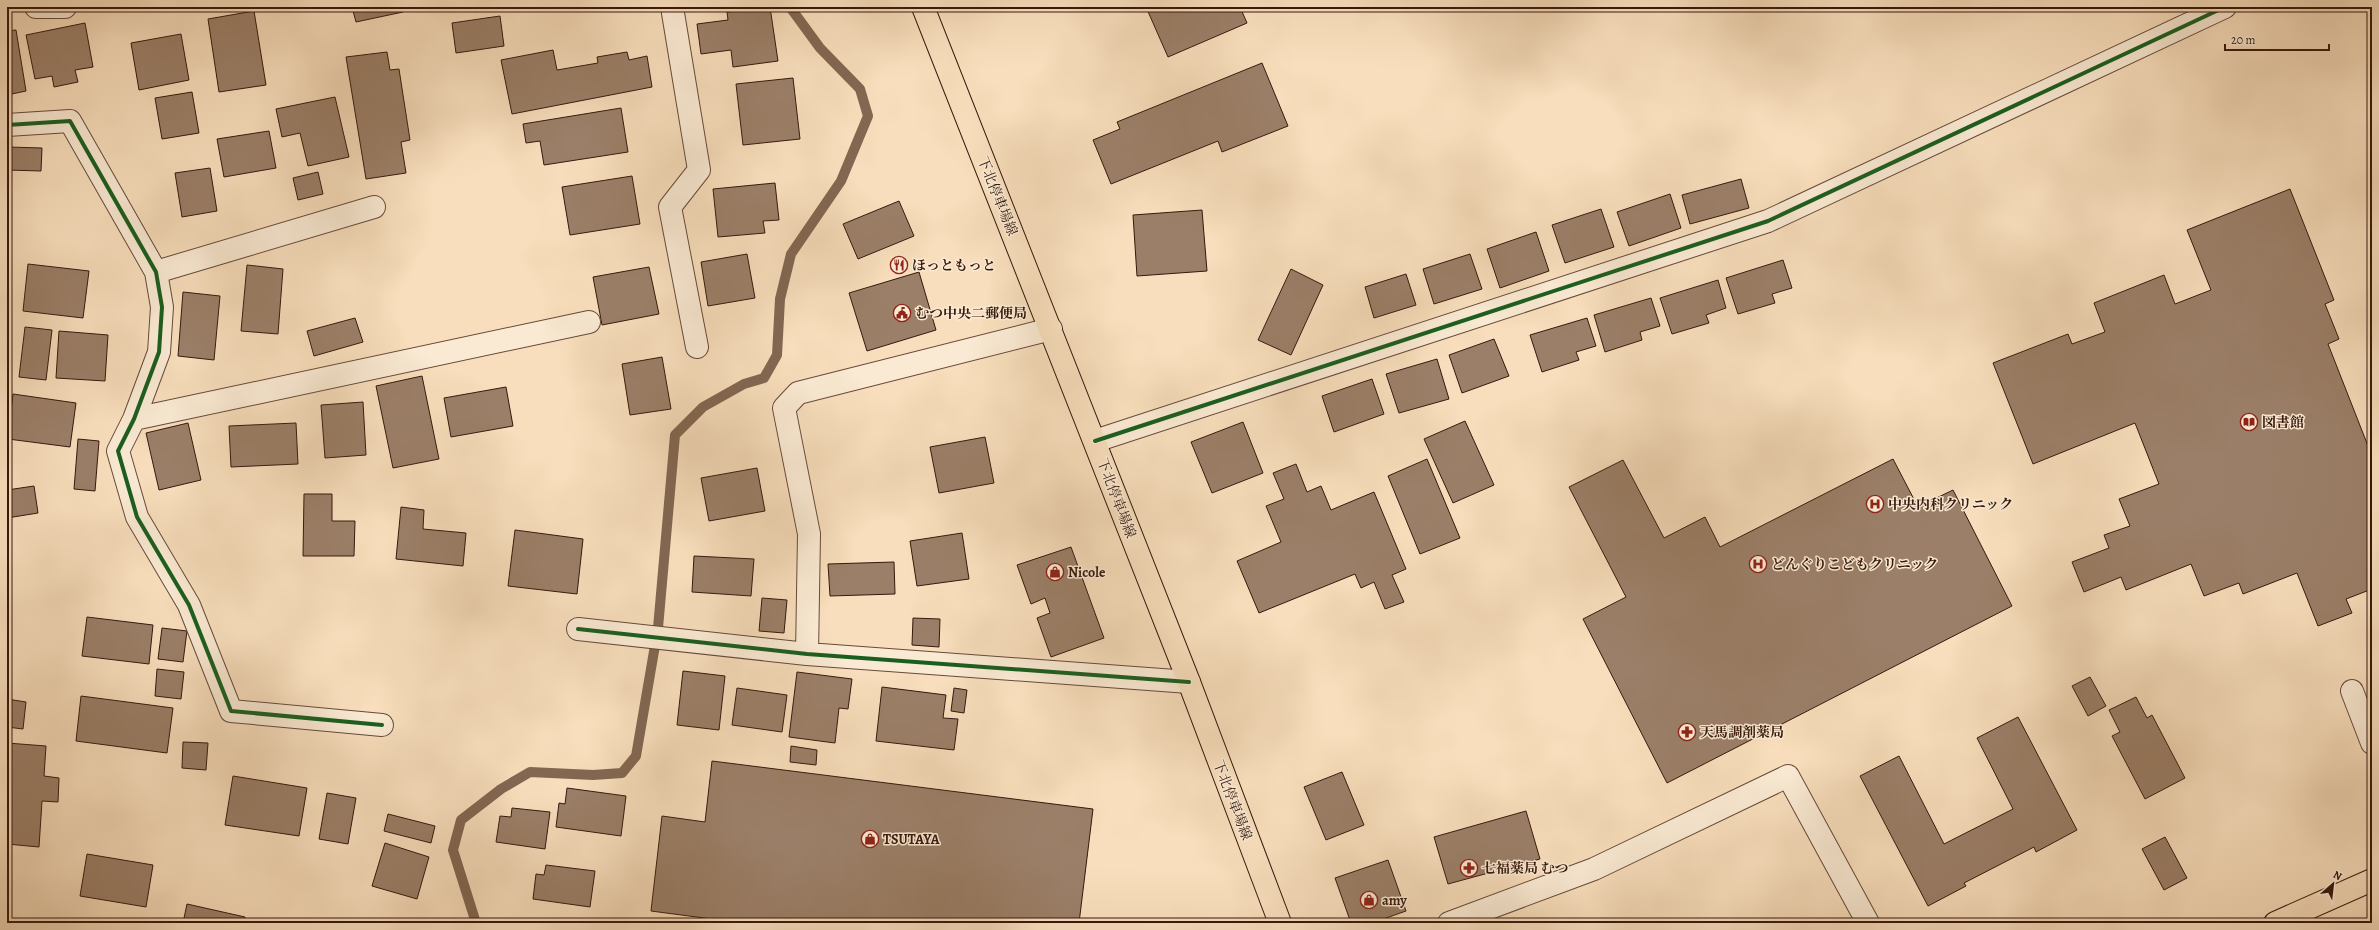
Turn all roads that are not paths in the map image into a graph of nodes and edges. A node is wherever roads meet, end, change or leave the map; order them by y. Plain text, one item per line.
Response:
1 (36, 7) edge
2 (65, 7) edge
3 (672, 7) edge
4 (923, 7) edge
5 (2225, 7) edge
6 (7, 125) edge
7 (374, 207) dead end
8 (156, 272) junction
9 (589, 322) dead end
10 (1051, 330) junction
11 (697, 347) dead end
12 (134, 419) junction
13 (1095, 441) junction
14 (578, 629) dead end
15 (807, 654) junction
16 (1189, 682) junction
17 (2352, 691) dead end
18 (382, 725) dead end
19 (2372, 743) edge
20 (2372, 880) edge
21 (1280, 923) edge
22 (1449, 923) edge
23 (1868, 923) edge
24 (2275, 923) edge

1 - 2 street
3 - 11 street
4 - 10 main road, 下北停車場線
5 - 13 street
6 - 8 street
7 - 8 street
8 - 12 street
9 - 12 street
10 - 13 main road, 下北停車場線
10 - 15 street
12 - 18 street
13 - 16 main road, 下北停車場線
14 - 15 street
15 - 16 street
16 - 21 main road, 下北停車場線
17 - 19 street
20 - 24 main road
22 - 23 street

